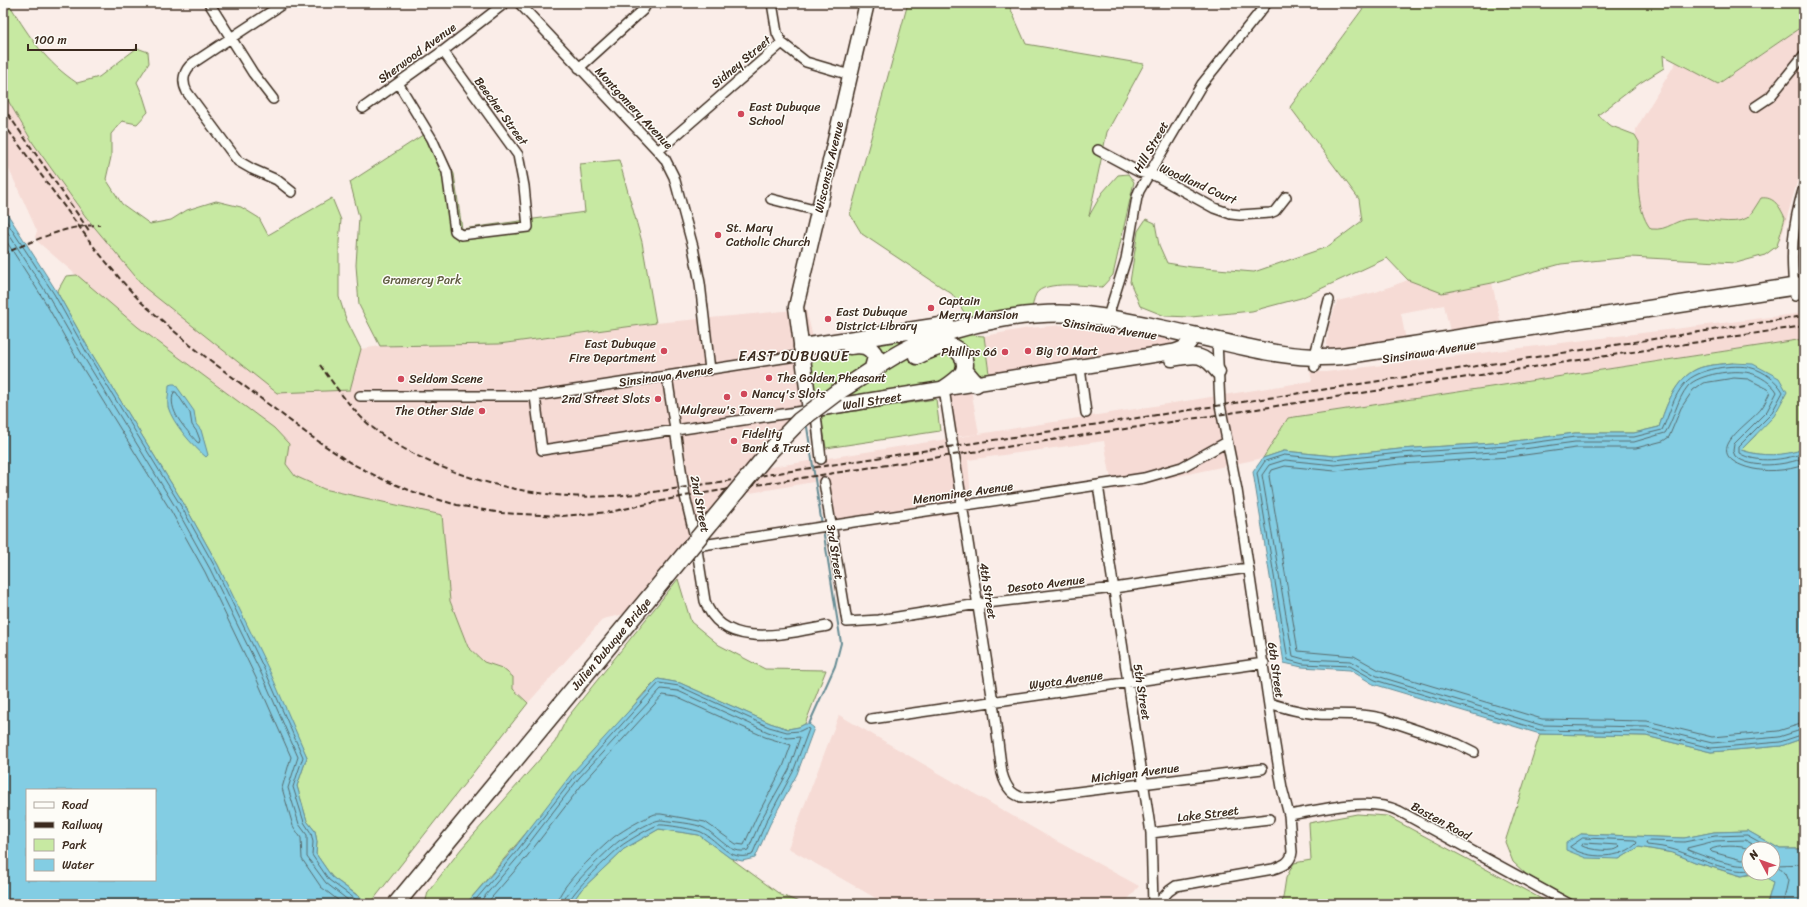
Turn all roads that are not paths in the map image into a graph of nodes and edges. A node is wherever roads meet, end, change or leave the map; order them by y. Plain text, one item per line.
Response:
1 (208, 3) edge
2 (284, 3) edge
3 (505, 3) edge
4 (519, 3) edge
5 (647, 3) edge
6 (772, 3) edge
7 (867, 3) edge
8 (1263, 5) edge
9 (231, 39) junction
10 (782, 43) junction
11 (442, 51) junction
12 (1804, 54) edge
13 (579, 68) junction
14 (850, 75) junction
15 (398, 82) junction
16 (273, 99) dead end
17 (1755, 107) dead end
18 (363, 108) dead end
19 (1098, 150) dead end
20 (658, 151) junction
21 (1150, 176) junction
22 (1804, 187) edge
23 (292, 192) dead end
24 (1286, 197) dead end
25 (771, 199) dead end
26 (818, 211) junction
27 (1799, 291) edge
28 (1329, 300) dead end
29 (1009, 319) junction
30 (1106, 322) junction
31 (1192, 338) junction
32 (1217, 344) junction
33 (802, 351) junction
34 (1143, 357) junction
35 (902, 359) junction
36 (1316, 362) junction
37 (873, 368) junction
38 (1080, 368) junction
39 (710, 370) junction
40 (964, 370) junction
41 (1218, 372) junction
42 (667, 376) junction
43 (859, 379) junction
44 (976, 384) junction
45 (944, 389) junction
46 (360, 396) dead end
47 (535, 396) junction
48 (810, 410) junction
49 (1086, 413) dead end
50 (676, 430) junction
51 (1227, 442) junction
52 (821, 459) dead end
53 (824, 482) dead end
54 (1098, 485) junction
55 (962, 506) junction
56 (829, 525) junction
57 (696, 546) junction
58 (1248, 568) junction
59 (1114, 588) junction
60 (978, 604) junction
61 (847, 622) joint
62 (827, 626) dead end
63 (1264, 663) junction
64 (1129, 683) junction
65 (993, 702) junction
66 (1269, 703) junction
67 (871, 719) dead end
68 (1474, 752) dead end
69 (1262, 769) dead end
70 (1144, 784) junction
71 (1013, 794) joint
72 (1289, 815) junction
73 (1269, 819) dead end
74 (1151, 833) junction
75 (396, 904) edge
76 (1153, 904) edge
77 (1157, 904) edge
78 (1569, 904) edge

1 - 9 street
2 - 9 street
3 - 11 street, Sherwood Avenue
4 - 13 street, Montgomery Avenue
5 - 13 street
6 - 10 street
7 - 14 main road, Wisconsin Avenue
8 - 21 street, Hill Street
9 - 16 street
9 - 23 street
10 - 14 street, Sidney Street
10 - 20 street, Sidney Street
11 - 15 street, Sherwood Avenue
11 - 15 street, Beecher Street
12 - 17 street
13 - 20 street, Montgomery Avenue
14 - 26 main road, Wisconsin Avenue
15 - 18 street, Sherwood Avenue
19 - 21 street, Woodland Court
20 - 39 street, Montgomery Avenue
21 - 24 street, Woodland Court
21 - 30 street, Hill Street
22 - 27 street
25 - 26 street
26 - 33 main road, Wisconsin Avenue
27 - 36 highway, Sinsinawa Avenue
28 - 36 street
29 - 30 highway, Sinsinawa Avenue
29 - 33 highway
29 - 37 highway, Sinsinawa Avenue
30 - 31 highway, Sinsinawa Avenue
30 - 35 highway, Sinsinawa Avenue
31 - 32 highway, Sinsinawa Avenue
31 - 34 main road, Wall Street
32 - 36 highway, Sinsinawa Avenue
32 - 41 street, 6th Street
33 - 37 highway
33 - 39 street, Sinsinawa Avenue
33 - 48 main road
34 - 38 main road, Wall Street
34 - 41 main road
35 - 40 highway
35 - 43 highway, Sinsinawa Avenue
37 - 43 highway, Sinsinawa Avenue
38 - 44 main road, Wall Street
38 - 49 street
39 - 42 street, Sinsinawa Avenue
40 - 44 highway
40 - 45 highway
41 - 51 street, 6th Street
42 - 47 street, Sinsinawa Avenue
42 - 50 street, 2nd Street
43 - 75 highway, Julien Dubuque Bridge, bridge
44 - 45 main road, Wall Street
45 - 48 main road, Wall Street
45 - 55 street, 4th Street
46 - 47 street, Sinsinawa Avenue
47 - 50 street, Wall Street
48 - 50 street, Wall Street
48 - 52 street
50 - 57 street, 2nd Street
51 - 54 street, Menominee Avenue
51 - 58 street, 6th Street
53 - 56 street, 3rd Street
54 - 55 street, Menominee Avenue
54 - 59 street, 5th Street
55 - 56 street, Menominee Avenue
55 - 60 street, 4th Street
56 - 57 street, Menominee Avenue
56 - 61 street, 3rd Street
57 - 62 street, 2nd Street
58 - 59 street, Desoto Avenue
58 - 63 street, 6th Street
59 - 60 street, Desoto Avenue
59 - 64 street, 5th Street
60 - 61 street, Desoto Avenue
60 - 65 street, 4th Street
63 - 64 street, Wyota Avenue
63 - 66 street, 6th Street
64 - 65 street, Wyota Avenue
64 - 70 street, 5th Street
65 - 67 street, Wyota Avenue
65 - 71 street, 4th Street
66 - 68 street
66 - 72 street, 6th Street
69 - 70 street, Michigan Avenue
70 - 71 street, Michigan Avenue
70 - 74 street, 5th Street
72 - 77 street, 6th Street
72 - 78 street, Basten Road
73 - 74 street, Lake Street
74 - 76 street, 5th Street

